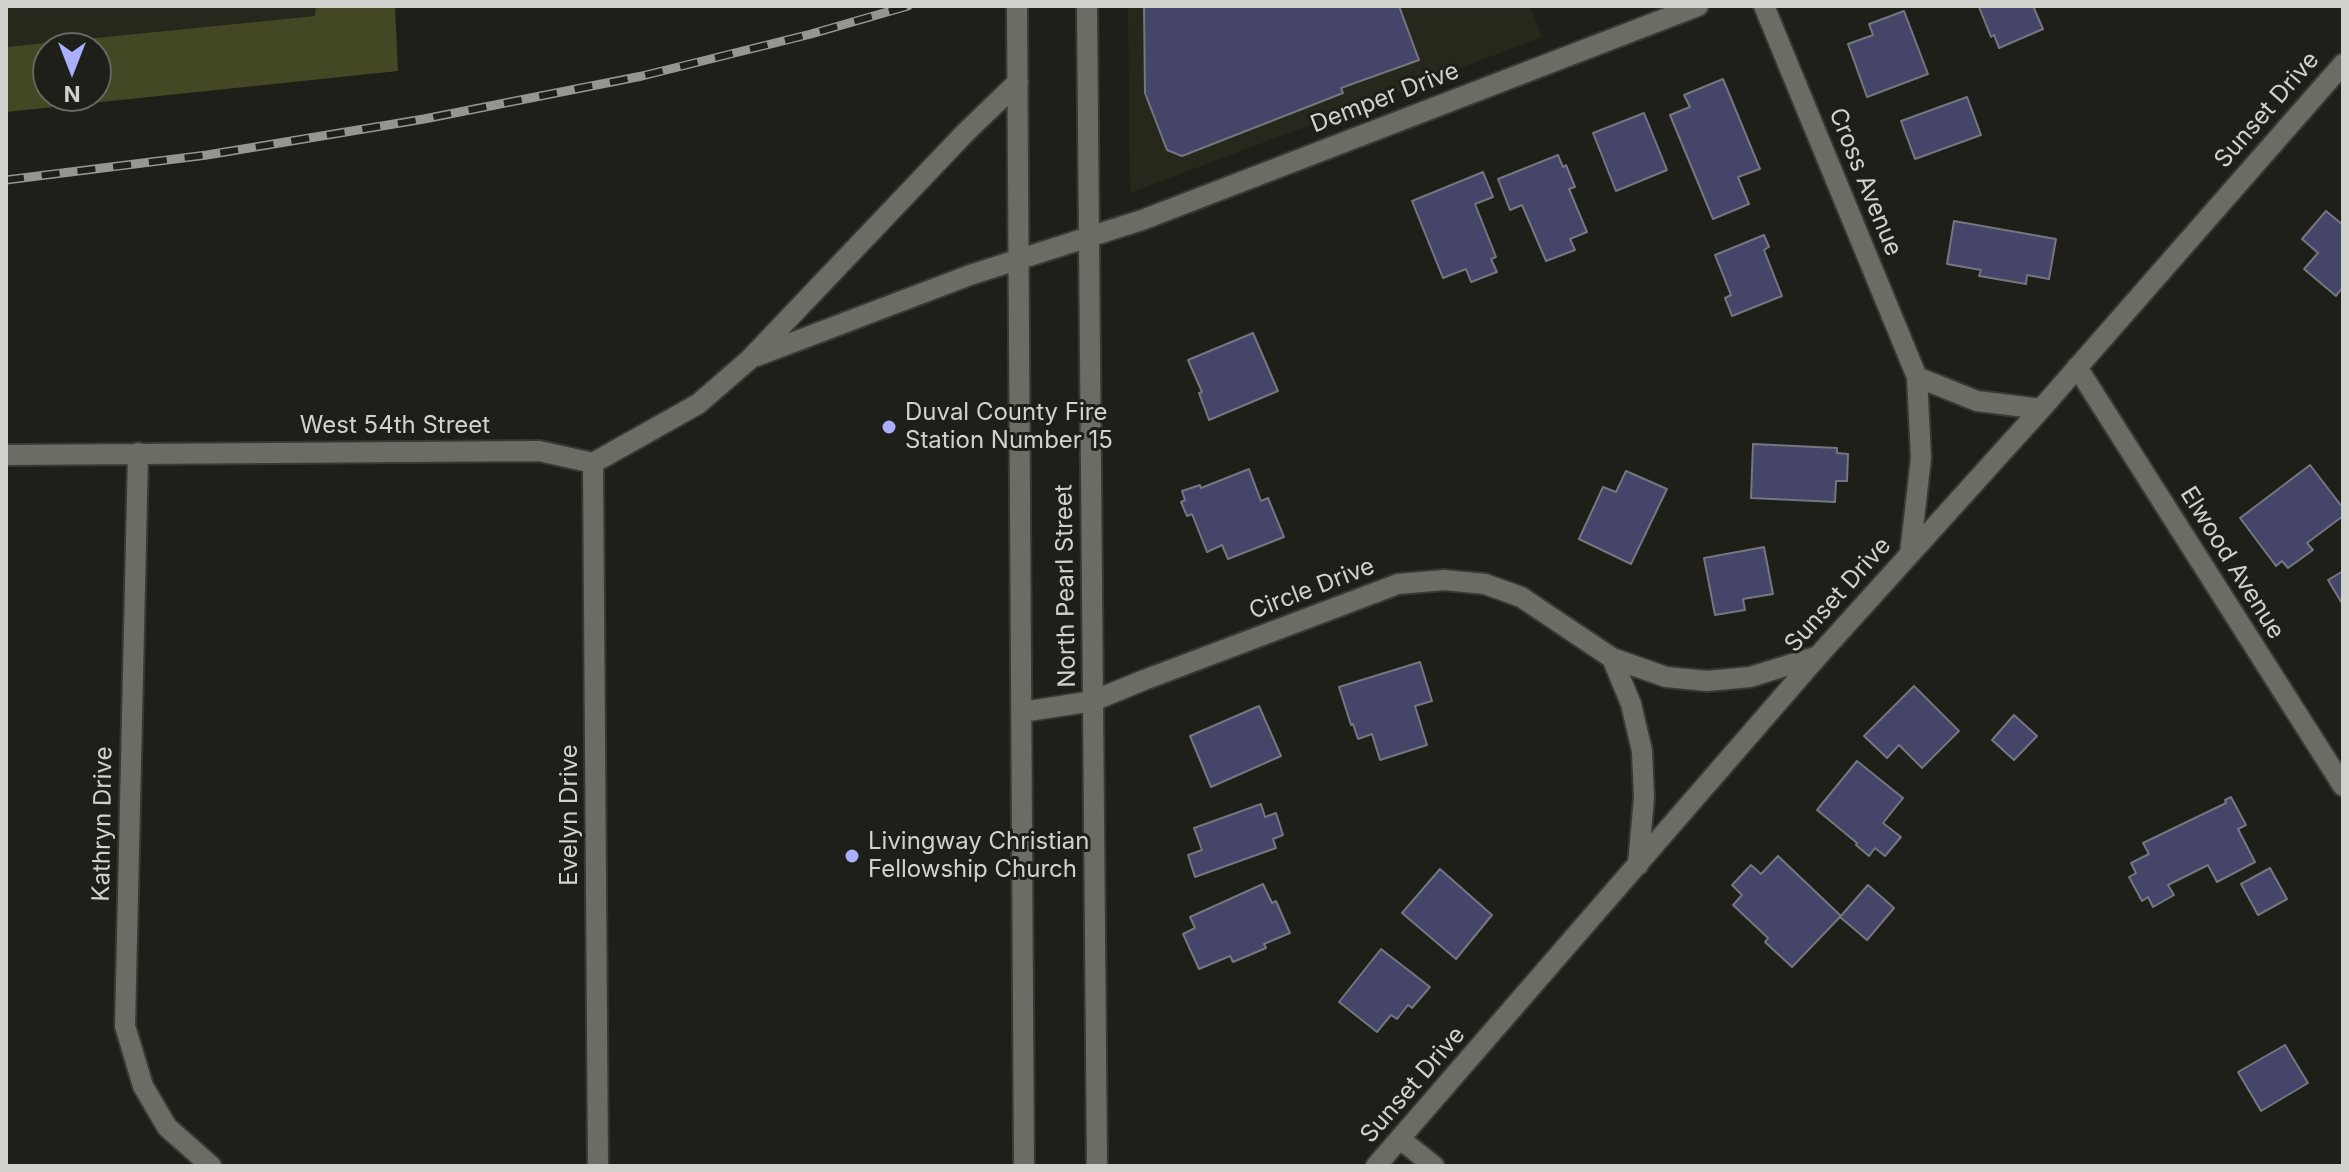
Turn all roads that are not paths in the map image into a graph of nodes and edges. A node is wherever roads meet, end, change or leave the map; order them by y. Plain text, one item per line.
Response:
1 (1017, 6) edge
2 (1087, 6) edge
3 (1698, 6) edge
4 (1764, 6) edge
5 (2343, 64) edge
6 (1018, 82) junction
7 (1089, 236) junction
8 (1019, 258) junction
9 (750, 359) junction
10 (2077, 367) junction
11 (1917, 377) junction
12 (2041, 409) junction
13 (138, 453) junction
14 (6, 455) edge
15 (593, 463) junction
16 (1910, 554) junction
17 (1818, 656) junction
18 (1612, 658) junction
19 (1093, 701) junction
20 (1022, 712) junction
21 (2343, 786) edge
22 (1638, 865) junction
23 (1400, 1139) junction
24 (211, 1166) edge
25 (598, 1166) edge
26 (1024, 1166) edge
27 (1097, 1166) edge
28 (1376, 1166) edge
29 (1434, 1166) edge

1 - 6 street, North Pearl Street
2 - 7 street, North Pearl Street
3 - 7 street, Demper Drive
4 - 11 street, Cross Avenue
5 - 10 street, Sunset Drive
6 - 8 street, North Pearl Street
6 - 9 street
7 - 8 street
7 - 19 street, North Pearl Street
8 - 9 street
8 - 20 street, North Pearl Street
9 - 15 street
10 - 12 street, Sunset Drive
10 - 21 street, Elwood Avenue
11 - 12 street
11 - 16 street, Cross Avenue
12 - 16 street, Sunset Drive
13 - 14 street, West 54th Street
13 - 15 street, West 54th Street
13 - 24 street, Kathryn Drive
15 - 25 street, Evelyn Drive
16 - 17 street, Sunset Drive
17 - 18 street, Circle Drive
17 - 22 street, Sunset Drive
18 - 19 street, Circle Drive
18 - 22 street
19 - 20 street, Circle Drive
19 - 27 street, North Pearl Street
20 - 26 street, North Pearl Street
22 - 23 street, Sunset Drive
23 - 28 street, Sunset Drive
23 - 29 street

